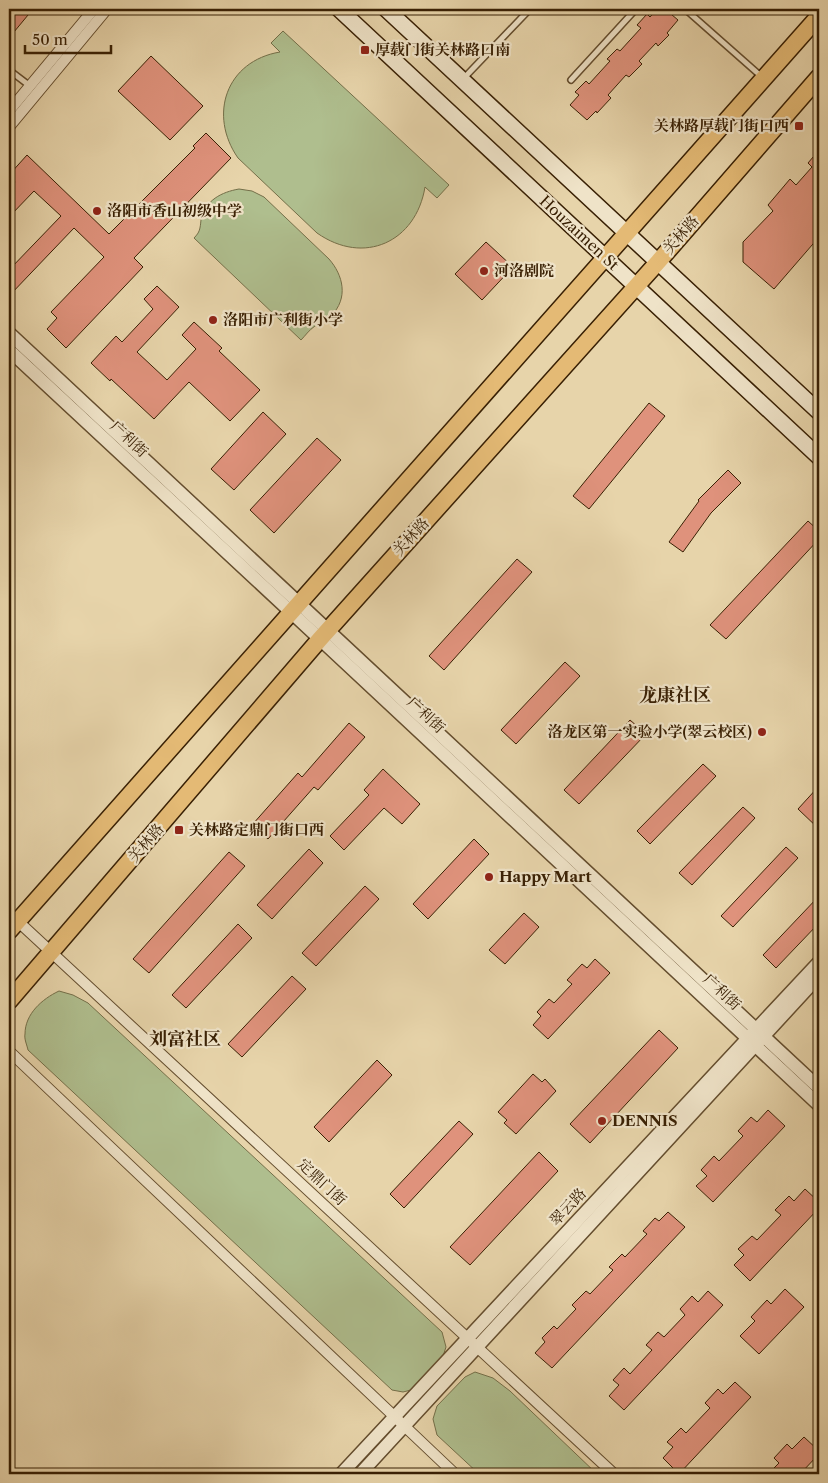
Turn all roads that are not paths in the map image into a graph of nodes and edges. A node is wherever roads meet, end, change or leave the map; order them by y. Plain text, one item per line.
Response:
1 (94, 9) edge
2 (107, 9) edge
3 (339, 9) edge
4 (386, 9) edge
5 (530, 9) edge
6 (636, 9) edge
7 (685, 9) edge
8 (819, 16) edge
9 (9, 70) edge
10 (819, 77) edge
11 (764, 79) junction
12 (463, 80) junction
13 (571, 80) dead end
14 (30, 86) junction
15 (9, 111) edge
16 (9, 127) edge
17 (628, 233) junction
18 (606, 258) junction
19 (658, 262) junction
20 (636, 286) junction
21 (9, 333) edge
22 (9, 350) edge
23 (819, 412) edge
24 (819, 457) edge
25 (296, 608) junction
26 (324, 634) junction
27 (12, 921) edge
28 (52, 953) junction
29 (819, 962) edge
30 (819, 976) edge
31 (9, 1001) edge
32 (756, 1037) junction
33 (9, 1051) edge
34 (819, 1088) edge
35 (819, 1105) edge
36 (473, 1342) junction
37 (394, 1417) junction
38 (404, 1427) junction
39 (341, 1474) edge
40 (360, 1474) edge
41 (456, 1474) edge
42 (614, 1474) edge

1 - 14 street
2 - 16 street
3 - 18 main road, Houzaimen St
4 - 12 main road
5 - 12 lane
6 - 13 lane
7 - 11 lane
8 - 11 main road
9 - 14 lane
10 - 19 main road, 关林路
11 - 17 main road
12 - 17 main road
14 - 15 street
17 - 18 main road
17 - 19 main road
18 - 20 main road, Houzaimen St
18 - 25 main road
19 - 20 main road, 关林路
19 - 23 main road
20 - 24 main road, Houzaimen St
20 - 26 main road, 关林路
21 - 25 street, 广利街
22 - 25 street, 广利街
25 - 26 street, 广利街
25 - 27 main road
26 - 28 main road, 关林路
26 - 32 street, 广利街
27 - 28 street, 定鼎门街
28 - 31 main road, 关林路
28 - 36 street, 定鼎门街
29 - 32 street, 翠云路
30 - 32 street, 翠云路
32 - 34 street, 广利街
32 - 35 street, 广利街
32 - 36 street, 翠云路
33 - 37 street
36 - 37 street, 翠云路
36 - 38 street, 翠云路
36 - 42 street, 定鼎门街
37 - 38 street
37 - 39 street, 翠云路
38 - 40 street, 翠云路
38 - 41 street

